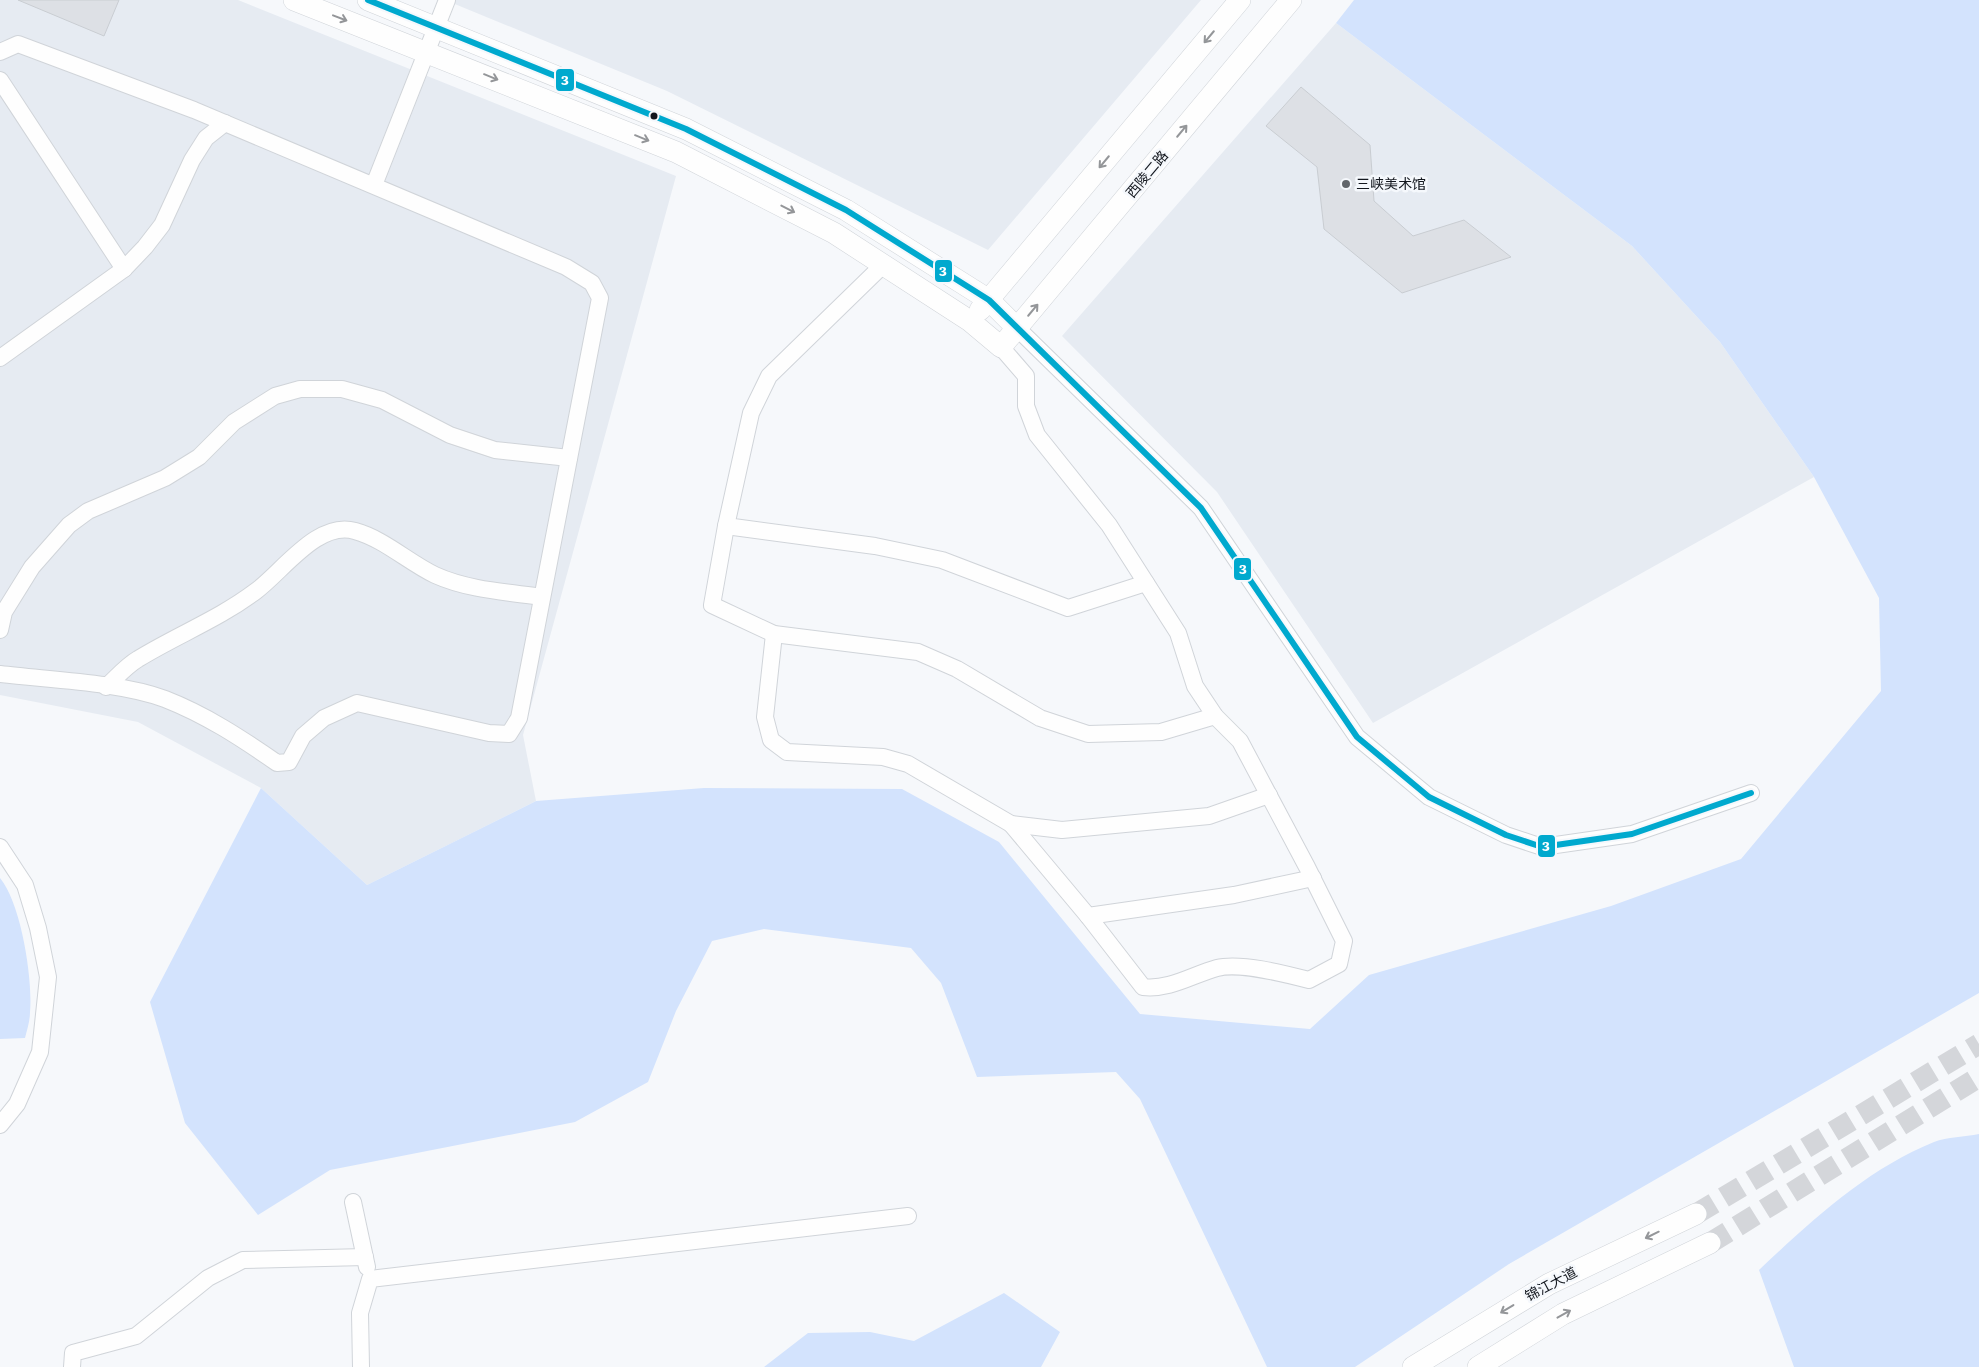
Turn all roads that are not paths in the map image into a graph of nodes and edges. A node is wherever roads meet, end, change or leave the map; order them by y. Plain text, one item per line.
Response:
1 (294, 0) edge
2 (368, 0) edge
3 (447, 0) edge
4 (1240, 0) edge
5 (1291, 0) edge
6 (436, 27) junction
7 (427, 51) junction
8 (0, 52) edge
9 (0, 80) edge
10 (224, 123) junction
11 (374, 185) junction
12 (883, 265) junction
13 (124, 269) junction
14 (989, 300) junction
15 (970, 321) junction
16 (1018, 329) junction
17 (1001, 347) junction
18 (0, 358) edge
19 (570, 458) junction
20 (726, 526) junction
21 (1146, 583) junction
22 (542, 597) junction
23 (0, 630) edge
24 (774, 634) junction
25 (0, 674) edge
26 (106, 687) junction
27 (1214, 716) junction
28 (1751, 793) dead end
29 (1269, 795) junction
30 (1011, 824) junction
31 (0, 847) edge
32 (1313, 878) junction
33 (1088, 916) junction
34 (0, 1125) edge
35 (353, 1202) dead end
36 (1696, 1214) tunnel mouth
37 (908, 1216) dead end
38 (1710, 1243) tunnel mouth
39 (365, 1257) junction
40 (370, 1279) junction
41 (72, 1367) edge
42 (361, 1367) edge
43 (1414, 1367) edge
44 (1478, 1367) edge

1 -> 7 main road
2 - 6 main road
3 - 6 street
4 -> 14 main road
16 -> 5 main road, 西陵二路
6 - 7 street
6 - 14 main road
7 - 11 street
7 -> 12 main road
8 - 10 street
9 - 13 street
10 - 11 street
10 - 13 street
11 - 19 street
12 - 15 main road
12 - 20 street
13 - 18 street
14 - 15 main road
14 - 16 main road
15 - 17 main road
16 - 17 main road, 西陵二路
16 - 28 street
17 - 21 street
19 - 22 street
19 - 23 street
20 - 21 street
20 - 24 street
21 - 27 street
22 - 26 street
22 - 26 street
24 - 27 street
24 - 30 street
25 - 26 street
27 - 29 street
29 - 30 street
29 - 32 street
30 - 33 street
31 - 34 street
32 - 33 street
32 - 33 street
35 - 39 street
36 -> 43 main road, 锦江大道
37 - 40 street
44 -> 38 main road
39 - 40 street
39 - 41 street
40 - 42 street

